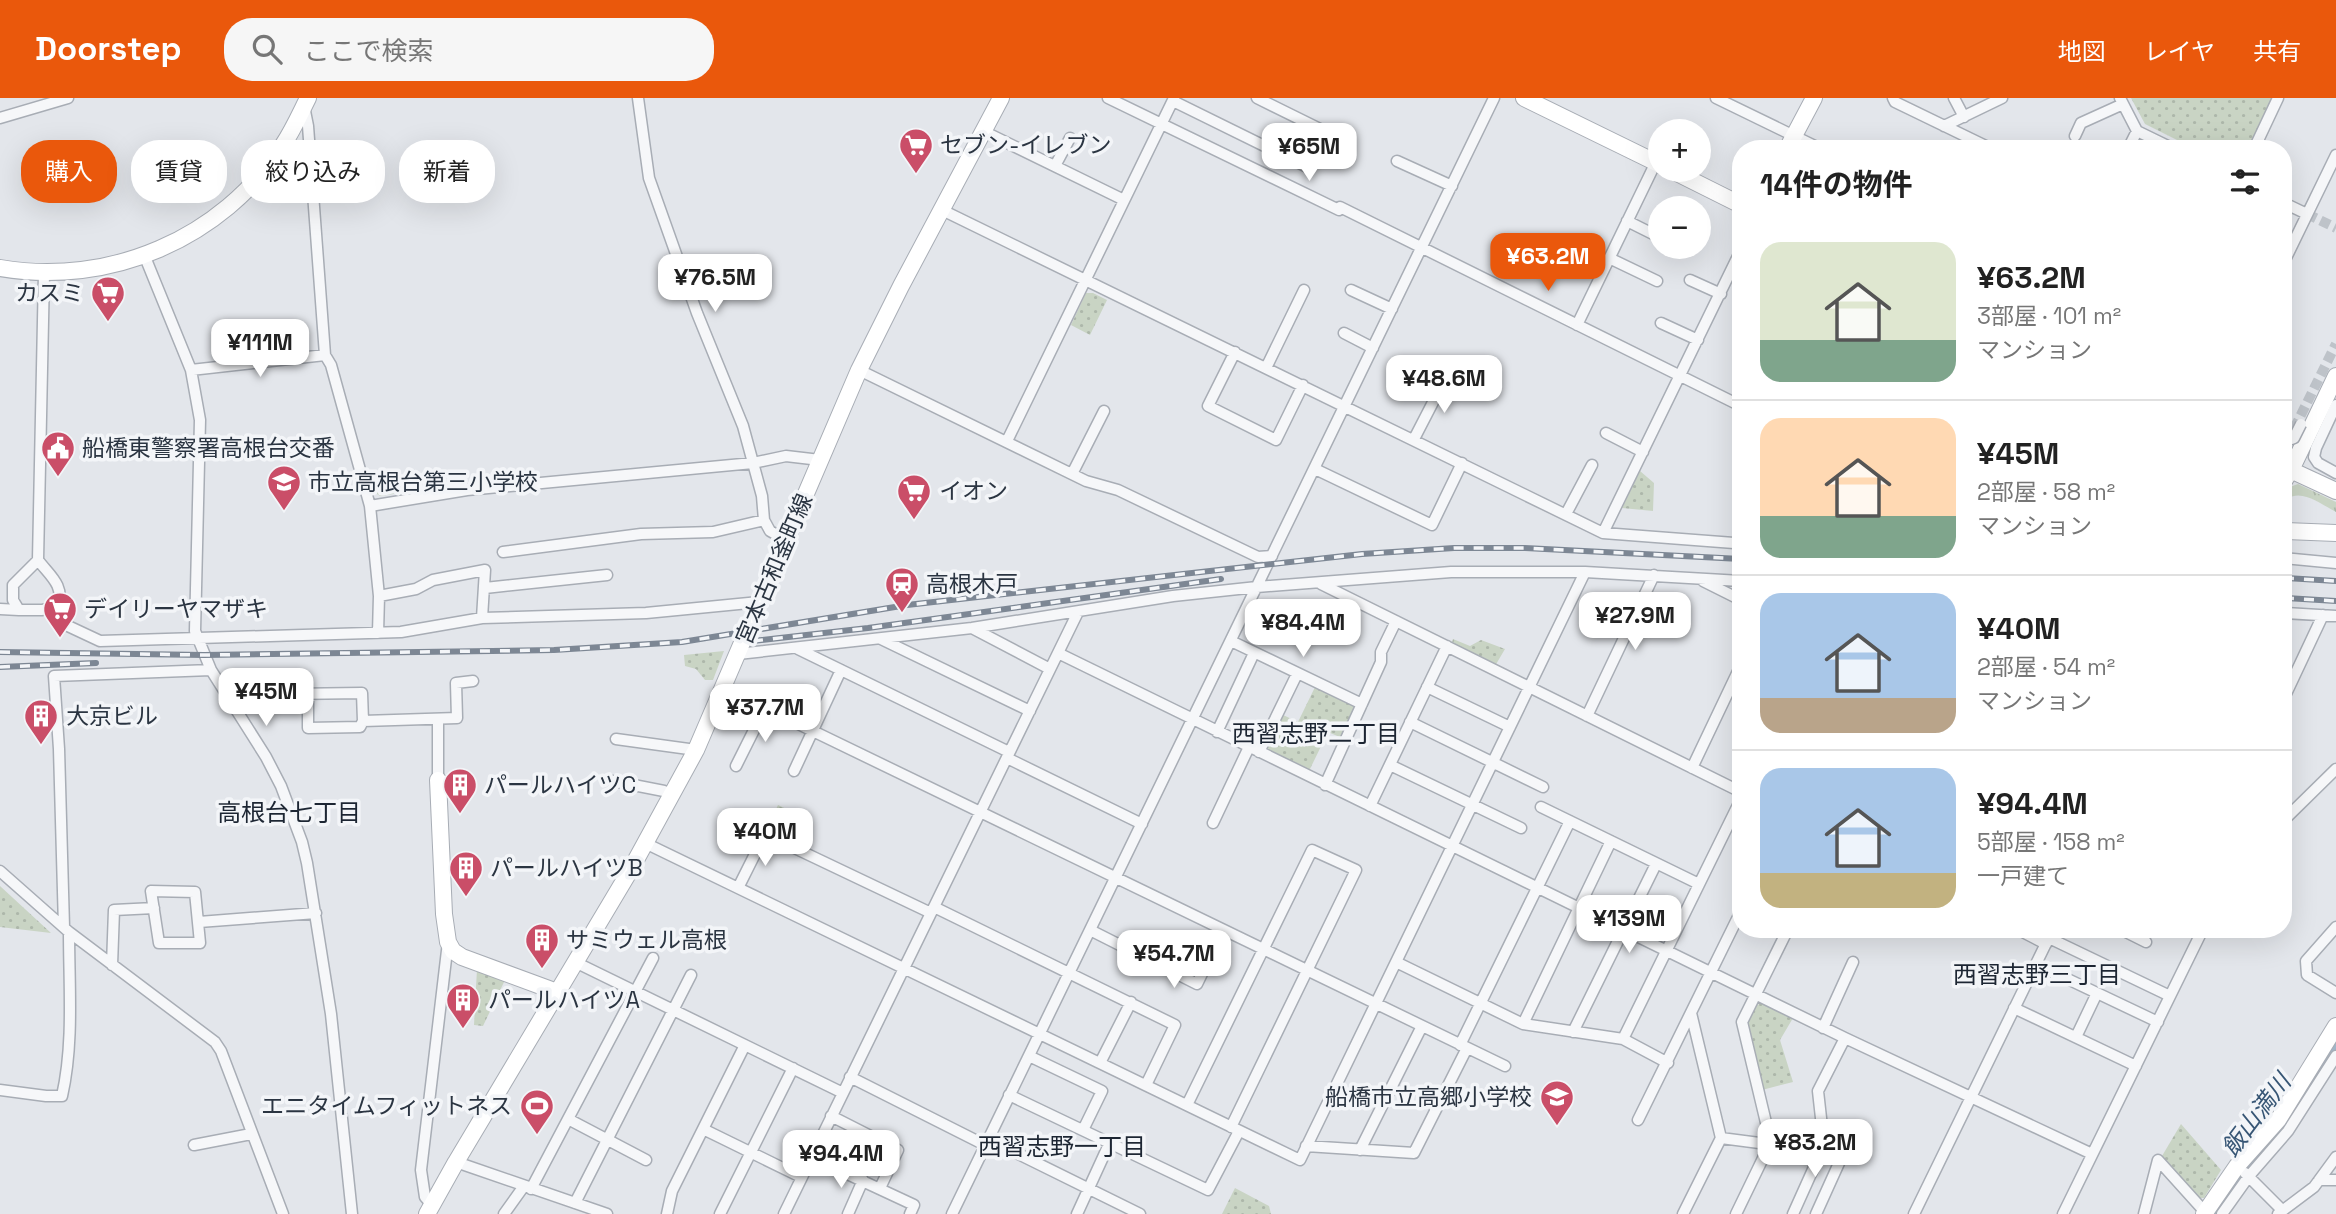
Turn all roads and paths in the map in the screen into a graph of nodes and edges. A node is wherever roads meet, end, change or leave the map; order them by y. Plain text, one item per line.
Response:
1 (68, 98) edge
2 (638, 98) edge
3 (1002, 98) edge
4 (1108, 98) edge
5 (1257, 98) edge
6 (1494, 98) edge
7 (1524, 98) edge
8 (1716, 98) edge
9 (1814, 98) edge
10 (1893, 98) edge
11 (1954, 98) edge
12 (2002, 98) edge
13 (2278, 98) edge
14 (1173, 99) edge
15 (301, 101) edge
16 (2122, 101) edge
17 (1964, 117) junction
18 (0, 118) edge
19 (1161, 124) junction
20 (1944, 126) junction
21 (2137, 131) junction
22 (985, 132) junction
23 (2075, 136) dead end
24 (1070, 138) dead end
25 (1788, 140) edge
26 (1792, 140) edge
27 (1973, 140) edge
28 (2132, 140) edge
29 (2156, 140) edge
30 (2258, 140) edge
31 (2336, 155) edge
32 (1648, 158) edge
33 (1397, 161) dead end
34 (1055, 166) junction
35 (1648, 182) edge
36 (1695, 182) edge
37 (1452, 186) junction
38 (1124, 200) junction
39 (1732, 200) edge
40 (2292, 207) edge
41 (942, 210) junction
42 (2307, 214) junction
43 (1627, 221) junction
44 (1648, 232) edge
45 (2292, 245) edge
46 (1422, 248) junction
47 (145, 257) junction
48 (1609, 258) junction
49 (0, 268) edge
50 (44, 273) junction
51 (1732, 273) edge
52 (1086, 280) junction
53 (1690, 280) dead end
54 (1657, 281) dead end
55 (1304, 290) dead end
56 (1351, 290) dead end
57 (1721, 293) junction
58 (1392, 309) junction
59 (1661, 323) dead end
60 (1577, 325) junction
61 (1344, 334) dead end
62 (1698, 340) junction
63 (1373, 348) junction
64 (1234, 352) junction
65 (325, 355) junction
66 (1266, 368) junction
67 (191, 370) junction
68 (859, 370) junction
69 (1681, 376) junction
70 (2336, 376) edge
71 (1446, 377) dead end
72 (1303, 386) junction
73 (1732, 402) edge
74 (1345, 405) junction
75 (2336, 405) edge
76 (1104, 411) dead end
77 (2301, 424) tunnel mouth
78 (1605, 433) dead end
79 (1414, 439) junction
80 (2292, 439) edge
81 (1007, 441) junction
82 (1643, 452) junction
83 (820, 460) junction
84 (2292, 460) edge
85 (753, 463) junction
86 (1462, 463) junction
87 (1592, 465) dead end
88 (1315, 469) junction
89 (2336, 472) edge
90 (1072, 474) junction
91 (2292, 474) edge
92 (2336, 491) edge
93 (370, 506) junction
94 (1566, 514) junction
95 (764, 520) junction
96 (2292, 531) edge
97 (1603, 533) junction
98 (2336, 533) edge
99 (786, 540) junction
100 (1732, 544) edge
101 (503, 552) dead end
102 (1272, 556) junction
103 (2292, 559) edge
104 (2336, 563) edge
105 (41, 564) junction
106 (1585, 572) junction
107 (607, 575) dead end
108 (1654, 575) junction
109 (1697, 578) junction
110 (1732, 580) edge
111 (1318, 583) junction
112 (1257, 587) junction
113 (485, 588) junction
114 (379, 596) junction
115 (1732, 596) edge
116 (759, 602) junction
117 (54, 607) junction
118 (0, 609) edge
119 (19, 610) junction
120 (1078, 612) junction
121 (2292, 613) edge
122 (2323, 615) junction
123 (2336, 616) edge
124 (482, 618) junction
125 (1396, 621) junction
126 (972, 628) junction
127 (377, 633) junction
128 (197, 637) junction
129 (881, 639) junction
130 (1231, 641) junction
131 (1447, 646) junction
132 (797, 649) junction
133 (1058, 653) junction
134 (1254, 653) junction
135 (738, 654) junction
136 (1050, 669) junction
137 (211, 670) junction
138 (841, 670) junction
139 (1297, 674) junction
140 (473, 681) dead end
141 (2292, 681) edge
142 (1732, 684) edge
143 (1427, 687) junction
144 (1529, 687) junction
145 (724, 688) junction
146 (227, 695) junction
147 (309, 695) junction
148 (1362, 704) junction
149 (765, 708) junction
150 (1030, 711) junction
151 (1587, 716) junction
152 (438, 719) junction
153 (1192, 720) junction
154 (363, 721) junction
155 (1410, 722) junction
156 (1510, 727) junction
157 (813, 731) junction
158 (1217, 732) junction
159 (616, 740) dead end
160 (1254, 749) junction
161 (696, 750) junction
162 (1008, 755) junction
163 (1492, 762) junction
164 (1390, 765) junction
165 (736, 766) dead end
166 (1692, 768) junction
167 (2336, 769) edge
168 (794, 771) dead end
169 (439, 780) joint
170 (613, 781) dead end
171 (1325, 785) junction
172 (1543, 787) dead end
173 (1732, 788) edge
174 (672, 794) junction
175 (1472, 804) junction
176 (1370, 806) junction
177 (1541, 807) dead end
178 (980, 812) junction
179 (2292, 812) edge
180 (1732, 817) edge
181 (1570, 821) junction
182 (1213, 823) dead end
183 (1142, 824) junction
184 (1521, 828) dead end
185 (1611, 841) junction
186 (645, 843) junction
187 (1452, 846) junction
188 (1657, 864) junction
189 (0, 872) edge
190 (1115, 878) junction
191 (1699, 884) junction
192 (1538, 887) junction
193 (738, 888) junction
194 (1579, 907) junction
195 (154, 908) junction
196 (932, 910) junction
197 (316, 913) junction
198 (199, 922) junction
199 (2336, 927) edge
200 (1624, 929) junction
201 (1732, 929) edge
202 (66, 930) junction
203 (1090, 930) junction
204 (1223, 930) junction
205 (1784, 938) edge
206 (2049, 938) edge
207 (2051, 938) edge
208 (2138, 938) edge
209 (2199, 938) edge
210 (448, 942) junction
211 (2146, 942) dead end
212 (1263, 949) junction
213 (1668, 950) junction
214 (653, 958) dead end
215 (1396, 962) junction
216 (1853, 962) dead end
217 (578, 964) junction
218 (2036, 964) junction
219 (112, 965) junction
220 (904, 968) junction
221 (1307, 971) junction
222 (1711, 971) junction
223 (1069, 974) junction
224 (691, 975) dead end
225 (635, 991) junction
226 (556, 992) junction
227 (2096, 992) junction
228 (2336, 993) edge
229 (1756, 994) junction
230 (2170, 996) junction
231 (1131, 1002) junction
232 (1481, 1003) junction
233 (1376, 1004) junction
234 (2014, 1008) junction
235 (673, 1010) junction
236 (1691, 1013) junction
237 (2158, 1022) junction
238 (1523, 1024) junction
239 (1422, 1026) junction
240 (2336, 1026) edge
241 (1824, 1028) junction
242 (1573, 1032) junction
243 (1039, 1034) junction
244 (2076, 1037) junction
245 (1845, 1038) junction
246 (1623, 1039) junction
247 (744, 1045) junction
248 (1464, 1046) junction
249 (1029, 1056) junction
250 (2336, 1056) edge
251 (1100, 1063) junction
252 (1668, 1063) junction
253 (1505, 1066) dead end
254 (2136, 1066) junction
255 (793, 1068) junction
256 (850, 1077) junction
257 (1146, 1086) junction
258 (0, 1090) edge
259 (843, 1093) junction
260 (1009, 1095) junction
261 (1971, 1098) junction
262 (1187, 1105) junction
263 (831, 1116) junction
264 (568, 1119) junction
265 (1638, 1120) dead end
266 (703, 1129) junction
267 (1235, 1129) junction
268 (1083, 1130) junction
269 (251, 1134) junction
270 (1721, 1138) junction
271 (607, 1140) junction
272 (1823, 1140) junction
273 (986, 1142) junction
274 (1110, 1142) junction
275 (1767, 1144) junction
276 (194, 1145) dead end
277 (1306, 1146) junction
278 (1360, 1150) junction
279 (751, 1153) junction
280 (2092, 1154) junction
281 (811, 1157) junction
282 (2336, 1157) edge
283 (646, 1160) dead end
284 (456, 1161) junction
285 (2243, 1171) junction
286 (801, 1177) junction
287 (863, 1180) junction
288 (2319, 1180) junction
289 (2336, 1180) edge
290 (527, 1188) junction
291 (880, 1188) junction
292 (1089, 1188) junction
293 (575, 1203) junction
294 (430, 1209) edge
295 (2280, 1212) edge
296 (2210, 1213) edge
297 (282, 1214) edge
298 (352, 1214) edge
299 (504, 1214) edge
300 (607, 1214) edge
301 (667, 1214) edge
302 (720, 1214) edge
303 (785, 1214) edge
304 (848, 1214) edge
305 (910, 1214) edge
306 (951, 1214) edge
307 (1076, 1214) edge
308 (1140, 1214) edge
309 (1683, 1214) edge
310 (1736, 1214) edge
311 (1793, 1214) edge
312 (1816, 1214) edge
313 (1914, 1214) edge
314 (2063, 1214) edge
315 (2144, 1214) edge

1 - 18 street
2 - 85 street
3 - 22 street, 宮本古和釜町線
4 - 19 street
5 - 14 street
6 - 37 street
7 - 32 street
8 - 25 street
9 - 26 street
10 - 20 street
11 - 17 street
12 - 17 street
13 - 30 street
14 - 19 street
15 - 47 street
15 - 65 street
16 - 21 street
16 - 23 street
17 - 20 street
19 - 38 street
19 - 46 street
20 - 27 street
21 - 28 street
21 - 29 street
22 - 34 street
22 - 41 street, 宮本古和釜町線
24 - 34 street
31 - 42 street
33 - 37 street
34 - 38 street
35 - 43 street
36 - 39 street
37 - 46 street
38 - 52 street
40 - 42 street
41 - 52 street
41 - 68 street, 宮本古和釜町線
42 - 45 street
43 - 44 street
43 - 48 street
46 - 58 street
46 - 60 street
47 - 50 street
47 - 67 street
48 - 54 street
48 - 60 street
49 - 50 street
50 - 105 street
51 - 57 street
52 - 64 street
52 - 81 street
53 - 57 street
55 - 66 street
56 - 58 street
57 - 62 street
58 - 63 street
59 - 62 street
60 - 69 street
61 - 63 street
62 - 69 street
63 - 74 street
64 - 66 street
64 - 72 street
65 - 67 street
65 - 93 street
66 - 72 street
67 - 128 street
68 - 81 street
68 - 83 street, 宮本古和釜町線
69 - 73 street
69 - 82 street
70 - 84 street
71 - 79 street
72 - 74 street
74 - 79 street
74 - 88 street
75 - 89 street
76 - 90 street
77 - 80 street, bridge
78 - 82 street
79 - 86 street
81 - 90 street
82 - 97 street
83 - 85 street
83 - 99 street, 宮本古和釜町線
85 - 93 street
85 - 95 street
86 - 88 street
86 - 94 street
87 - 94 street
88 - 102 street
90 - 102 street
91 - 92 street
93 - 114 street
94 - 97 street
95 - 99 street
95 - 101 street
96 - 98 street
97 - 100 street
99 - 116 street, 宮本古和釜町線
102 - 112 street
103 - 104 street
105 - 117 street
105 - 119 street
106 - 108 street
106 - 111 street
106 - 144 street
107 - 113 street
108 - 109 street
108 - 151 street
109 - 110 street
109 - 115 street
111 - 112 street
111 - 125 street
112 - 120 street
112 - 130 street
113 - 114 street
113 - 124 street
114 - 127 street
116 - 124 street
116 - 135 street, 宮本古和釜町線
117 - 119 street
117 - 128 street
118 - 119 street
120 - 126 street
120 - 133 street
121 - 122 street
122 - 123 street
122 - 141 street
124 - 127 street
125 - 131 street
125 - 148 street
126 - 129 street
126 - 136 street
127 - 128 street
128 - 137 street
129 - 132 street
129 - 150 street
130 - 134 street
130 - 153 street
131 - 143 street
131 - 144 street
132 - 135 street
132 - 138 street
133 - 136 street
133 - 153 street
134 - 139 street
134 - 158 street
135 - 145 street, 宮本古和釜町線
136 - 150 street
137 - 146 street
137 - 202 street
138 - 157 street
138 - 162 street
139 - 148 street
139 - 160 street
140 - 152 street
142 - 166 street
143 - 155 street
143 - 156 street
144 - 151 street
144 - 156 street
145 - 149 street
145 - 161 street, 宮本古和釜町線
146 - 147 street
146 - 197 street
147 - 154 street
147 - 154 street
148 - 171 street
149 - 157 street
149 - 165 street
150 - 162 street
151 - 166 street
152 - 154 street
152 - 169 street
153 - 158 street
153 - 183 street
155 - 163 street
155 - 164 street
156 - 163 street
157 - 168 street
157 - 178 street
158 - 160 street
159 - 161 street
160 - 171 street
160 - 182 street
161 - 174 street, 宮本古和釜町線
162 - 178 street
162 - 183 street
163 - 172 street
163 - 175 street
164 - 175 street
164 - 176 street
166 - 173 street
167 - 179 street
169 - 210 street
170 - 174 street
171 - 176 street
174 - 186 street, 宮本古和釜町線
175 - 184 street
175 - 187 street
176 - 187 street
177 - 181 street
178 - 190 street
178 - 196 street
180 - 191 street
181 - 185 street
181 - 192 street
183 - 190 street
185 - 188 street
185 - 194 street
186 - 193 street
186 - 217 street, 宮本古和釜町線
187 - 192 street
187 - 215 street
188 - 191 street
188 - 200 street
189 - 202 street
190 - 203 street
190 - 204 street
191 - 213 street
192 - 194 street
192 - 232 street
193 - 196 street
193 - 220 street
194 - 200 street
194 - 238 street
195 - 198 street
195 - 198 street
195 - 219 street
196 - 220 street
196 - 223 street
197 - 198 street
197 - 298 street
199 - 228 street
200 - 213 street
200 - 242 street
201 - 222 street
202 - 219 street
202 - 258 street
203 - 204 street
203 - 223 street
204 - 212 street
205 - 229 street
206 - 218 street
207 - 230 street
208 - 211 street
209 - 230 street
210 - 226 street
210 - 294 street
212 - 221 street
212 - 221 street
212 - 262 street
213 - 222 street
213 - 246 street
214 - 225 street
215 - 232 street
215 - 233 street
216 - 241 street
217 - 225 street
217 - 226 street, 宮本古和釜町線
218 - 227 street
218 - 234 street
219 - 269 street
220 - 243 street
220 - 256 street
221 - 233 street
221 - 267 street
222 - 229 street
222 - 236 street
223 - 231 street
223 - 243 street
224 - 235 street
225 - 235 street
225 - 264 street
226 - 284 street, 宮本古和釜町線
227 - 237 street
227 - 244 street
229 - 241 street
229 - 275 street
230 - 237 street
231 - 251 street
231 - 257 street
232 - 238 street
232 - 248 street
233 - 239 street
233 - 277 street
234 - 244 street
234 - 261 street
235 - 247 street
235 - 271 street
236 - 252 street
236 - 270 street
237 - 254 street
238 - 242 street
239 - 248 street
239 - 278 street
240 - 285 street
241 - 245 street
242 - 246 street
243 - 249 street
243 - 251 street
244 - 254 street
245 - 261 street
245 - 272 street
246 - 252 street
247 - 255 street
247 - 266 street
248 - 253 street
248 - 278 street
249 - 260 street
249 - 268 street
250 - 285 street
251 - 257 street
252 - 265 street
254 - 280 street
255 - 259 street
255 - 279 street
256 - 259 street
256 - 273 street
257 - 262 street
259 - 263 street
260 - 268 street
260 - 273 street
261 - 280 street
261 - 313 street
262 - 267 street
263 - 281 street
263 - 291 street
264 - 271 street
264 - 290 street
266 - 279 street
266 - 301 street
267 - 274 street
267 - 277 street
268 - 274 street
269 - 276 street
269 - 297 street
270 - 275 street
270 - 309 street
271 - 283 street
271 - 293 street
272 - 311 street
272 - 312 street
273 - 292 street
273 - 306 street
274 - 292 street
275 - 310 street
277 - 278 street
279 - 286 street
279 - 302 street
280 - 314 street
281 - 286 street
281 - 287 street
282 - 288 street
284 - 290 street
284 - 294 street, 宮本古和釜町線
285 - 295 street
285 - 296 street
286 - 303 street
287 - 291 street
287 - 304 street
288 - 289 street
288 - 295 street
290 - 293 street
290 - 299 street
291 - 305 street
292 - 307 street
292 - 308 street
293 - 300 street
296 - 315 street

